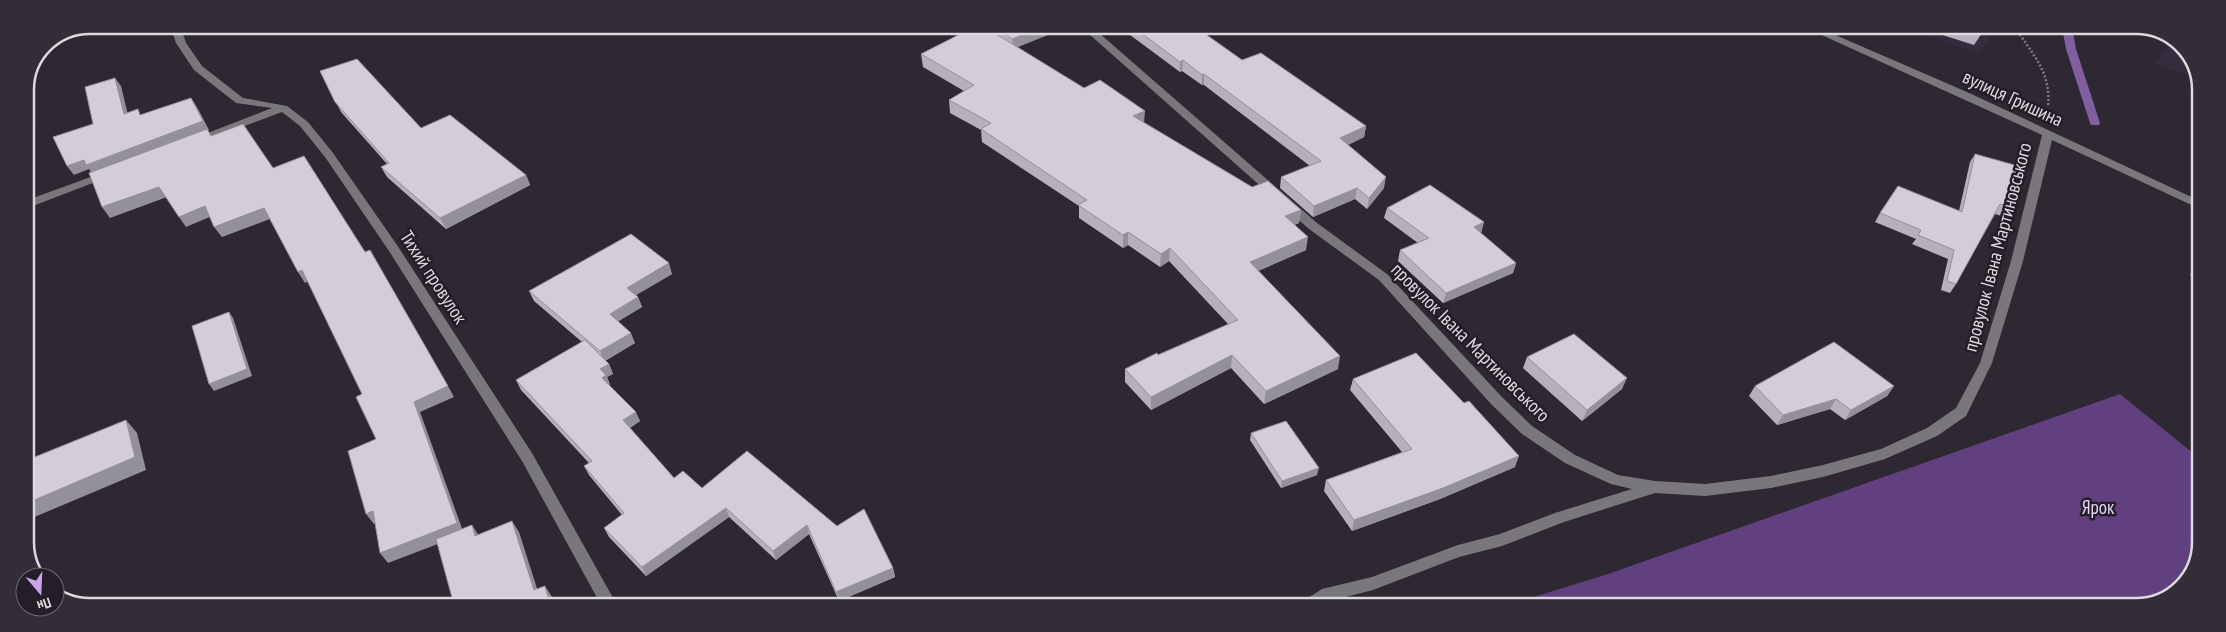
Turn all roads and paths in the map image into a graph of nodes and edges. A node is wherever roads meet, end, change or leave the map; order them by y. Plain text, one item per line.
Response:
1 (177, 34) edge
2 (1094, 34) edge
3 (1825, 34) edge
4 (2020, 34) edge
5 (283, 108) junction
6 (2048, 134) junction
7 (183, 146) edge
8 (120, 169) edge
9 (2192, 200) edge
10 (34, 202) edge
11 (1655, 487) junction
12 (605, 598) edge
13 (1319, 598) edge

1 - 5 street, Тихий провулок
2 - 11 street, провулок Івана Мартиновського
3 - 6 street, вулиця Гришина
4 - 6 path
5 - 7 street
5 - 12 street, Тихий провулок
6 - 9 street, вулиця Гришина
6 - 11 street, провулок Івана Мартиновського
8 - 10 street
11 - 13 street

